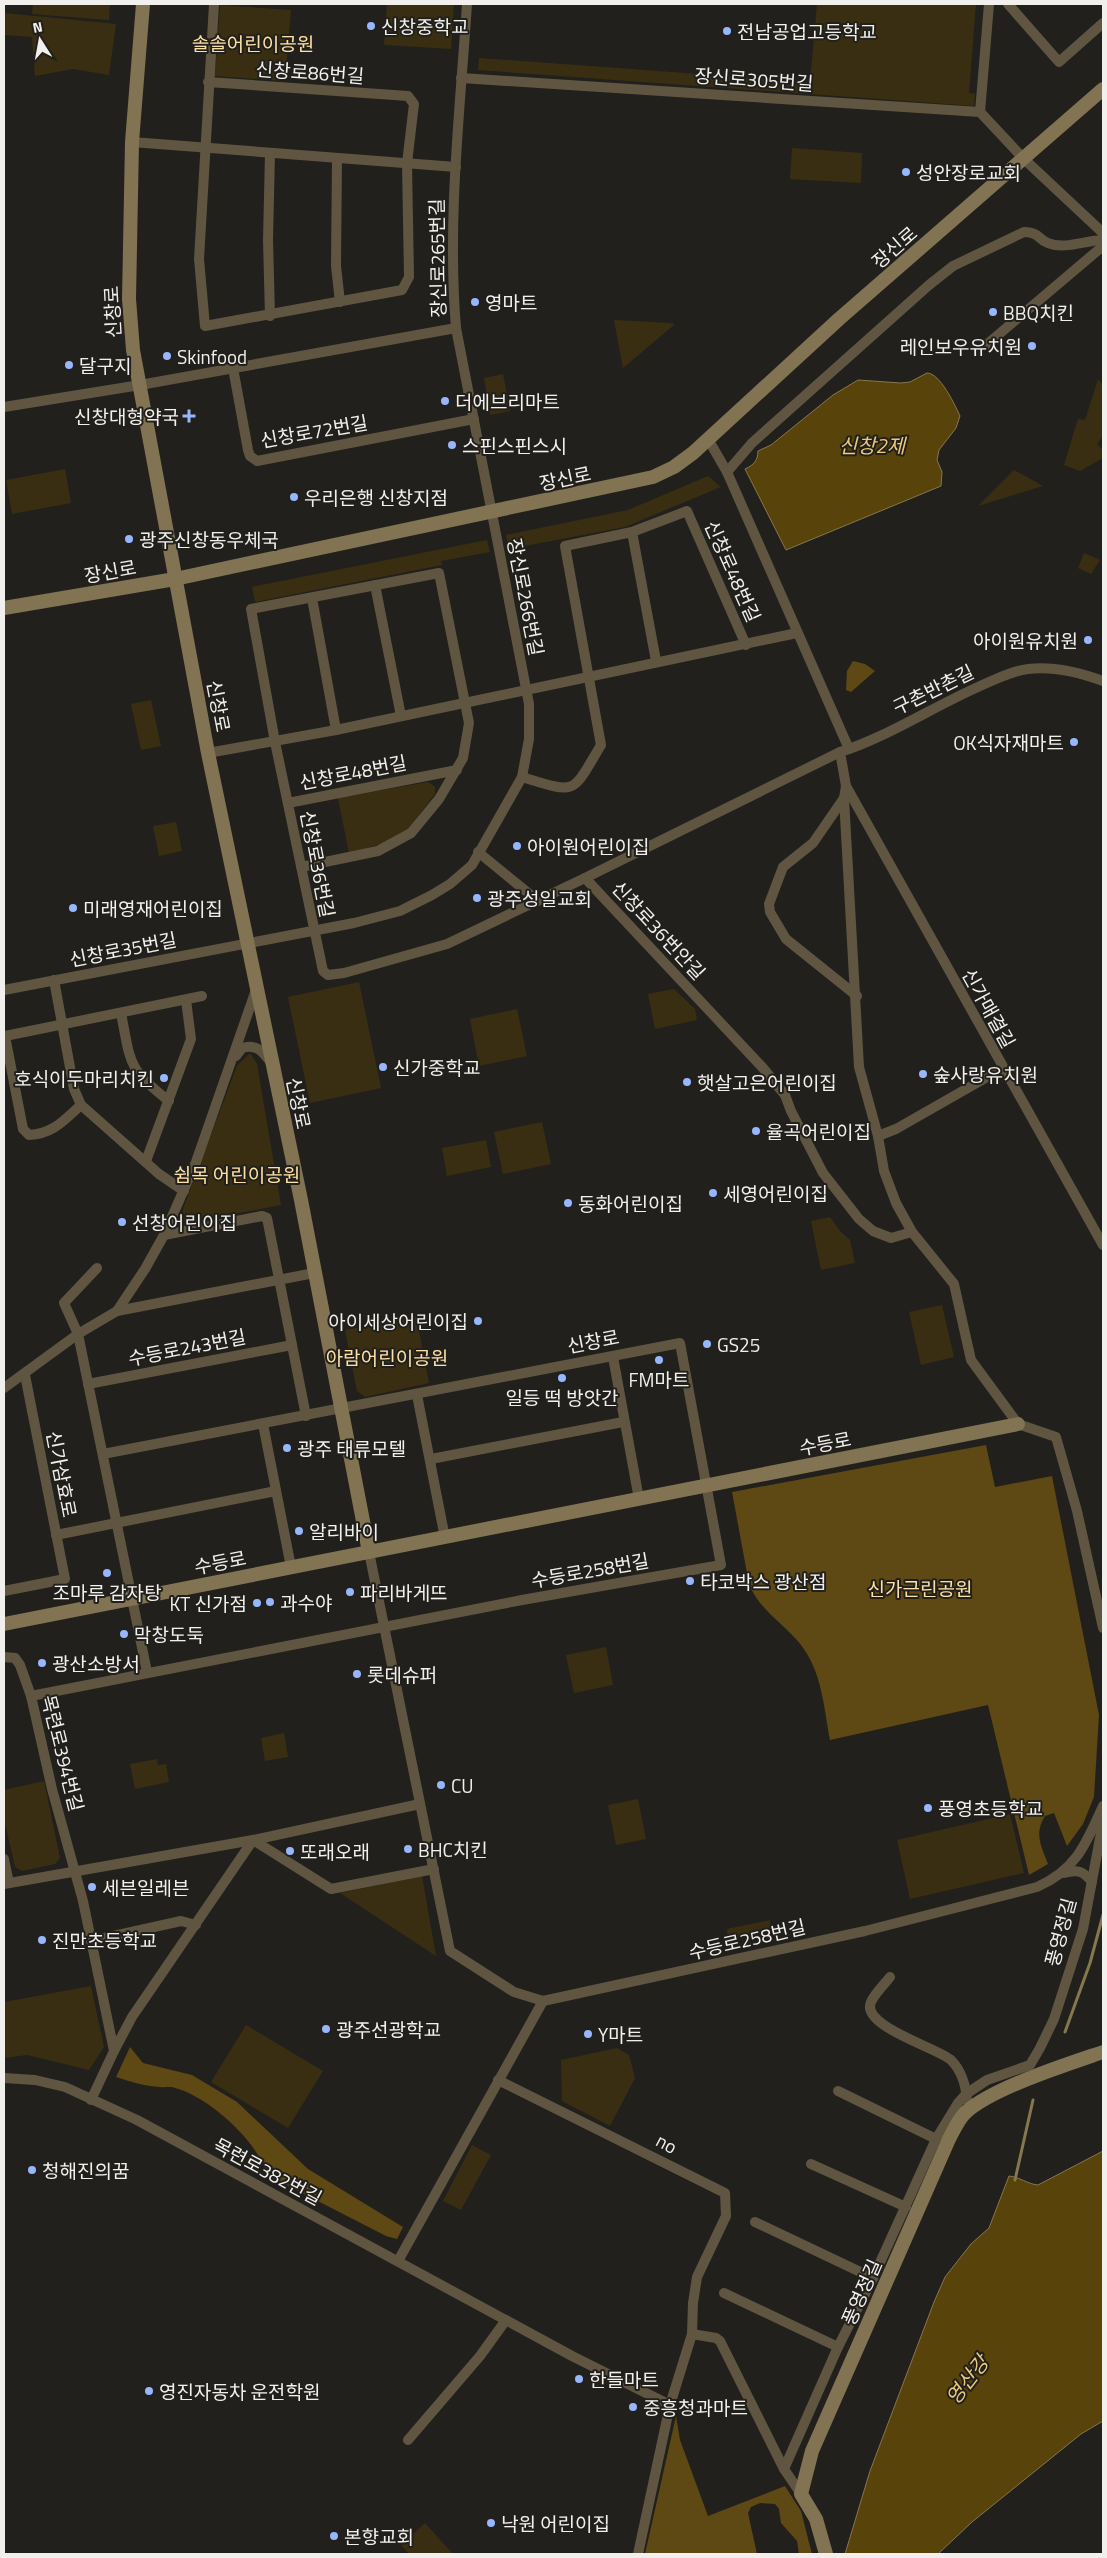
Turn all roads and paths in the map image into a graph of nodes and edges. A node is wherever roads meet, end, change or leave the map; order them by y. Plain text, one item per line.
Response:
1 (142, 4) edge
2 (214, 4) edge
3 (467, 4) edge
4 (989, 4) edge
5 (1013, 5) edge
6 (1103, 23) edge
7 (461, 78) junction
8 (208, 82) junction
9 (1103, 89) edge
10 (980, 112) junction
11 (132, 142) junction
12 (204, 148) junction
13 (270, 153) junction
14 (337, 158) junction
15 (1024, 159) junction
16 (408, 163) junction
17 (456, 167) junction
18 (1103, 233) edge
19 (1103, 240) edge
20 (1103, 246) edge
21 (340, 302) junction
22 (270, 316) junction
23 (456, 328) junction
24 (985, 346) dead end
25 (233, 368) junction
26 (140, 385) junction
27 (4, 407) edge
28 (474, 418) junction
29 (708, 439) junction
30 (727, 472) junction
31 (491, 513) junction
32 (632, 532) junction
33 (175, 579) junction
34 (375, 584) junction
35 (312, 598) junction
36 (4, 608) edge
37 (796, 633) junction
38 (746, 645) junction
39 (656, 661) junction
40 (588, 676) junction
41 (1103, 682) edge
42 (526, 688) junction
43 (466, 703) junction
44 (401, 716) junction
45 (336, 730) junction
46 (275, 742) junction
47 (844, 751) junction
48 (208, 752) junction
49 (457, 770) junction
50 (522, 777) junction
51 (846, 786) junction
52 (844, 798) junction
53 (288, 803) junction
54 (478, 852) junction
55 (301, 867) junction
56 (585, 878) junction
57 (538, 901) junction
58 (314, 932) junction
59 (248, 942) junction
60 (54, 980) junction
61 (257, 987) junction
62 (4, 990) edge
63 (202, 996) dead end
64 (857, 996) junction
65 (186, 1000) junction
66 (121, 1013) junction
67 (62, 1024) junction
68 (5, 1036) edge
69 (234, 1059) junction
70 (272, 1065) junction
71 (1003, 1068) junction
72 (170, 1100) junction
73 (81, 1105) junction
74 (878, 1136) junction
75 (146, 1161) junction
76 (184, 1192) junction
77 (912, 1232) junction
78 (164, 1235) junction
79 (1103, 1245) edge
80 (97, 1268) dead end
81 (314, 1273) junction
82 (280, 1280) junction
83 (116, 1311) junction
84 (78, 1334) junction
85 (292, 1345) junction
86 (613, 1357) junction
87 (25, 1375) junction
88 (88, 1384) junction
89 (4, 1388) edge
90 (417, 1395) junction
91 (342, 1409) junction
92 (306, 1416) junction
93 (623, 1422) junction
94 (263, 1424) junction
95 (1018, 1424) junction
96 (103, 1454) junction
97 (431, 1460) junction
98 (707, 1484) junction
99 (276, 1491) junction
100 (639, 1499) junction
101 (117, 1523) junction
102 (56, 1535) junction
103 (445, 1538) junction
104 (369, 1552) junction
105 (291, 1567) junction
106 (4, 1580) edge
107 (5, 1591) edge
108 (131, 1598) junction
109 (4, 1624) edge
110 (384, 1626) junction
111 (1103, 1628) edge
112 (4, 1657) edge
113 (147, 1672) junction
114 (31, 1696) junction
115 (420, 1804) junction
116 (1103, 1806) edge
117 (1103, 1822) edge
118 (253, 1840) junction
119 (4, 1859) edge
120 (434, 1869) junction
121 (74, 1870) junction
122 (1061, 1874) junction
123 (1092, 1882) junction
124 (6, 1883) edge
125 (196, 1925) junction
126 (91, 1942) junction
127 (890, 1977) dead end
128 (543, 2000) junction
129 (114, 2051) junction
130 (1103, 2052) edge
131 (4, 2078) edge
132 (498, 2080) junction
133 (838, 2091) dead end
134 (966, 2094) junction
135 (91, 2100) junction
136 (967, 2111) junction
137 (936, 2139) junction
138 (812, 2164) dead end
139 (906, 2207) junction
140 (756, 2222) dead end
141 (398, 2261) junction
142 (872, 2278) junction
143 (724, 2293) dead end
144 (506, 2320) junction
145 (692, 2334) junction
146 (838, 2347) junction
147 (670, 2405) junction
148 (408, 2440) dead end
149 (784, 2469) junction
150 (801, 2494) junction
151 (638, 2554) edge
152 (826, 2554) edge

1 - 11 main road, 신창로
2 - 8 street
3 - 7 street, 장신로265번길
4 - 10 street
5 - 6 street
7 - 10 street, 장신로305번길
7 - 17 street, 장신로265번길
8 - 12 street, 신창로86번길
8 - 16 street, 신창로86번길
9 - 15 main road, 장신로
10 - 15 street
11 - 12 street
11 - 26 main road, 신창로
12 - 13 street
12 - 22 street, 신창로86번길
13 - 14 street
13 - 22 street
14 - 16 street
14 - 21 street
15 - 18 street
15 - 29 main road, 장신로
16 - 17 street
16 - 21 street, 신창로86번길
17 - 23 street, 장신로265번길
19 - 30 street
20 - 24 street
21 - 22 street, 신창로86번길
23 - 25 street
23 - 28 street, 장신로265번길
25 - 26 street
25 - 28 street, 신창로72번길
26 - 27 street
26 - 33 main road, 신창로
28 - 31 street, 장신로265번길
29 - 30 street, 신가매결길
29 - 31 main road, 장신로
30 - 37 street, 신가매결길
31 - 33 main road, 장신로
31 - 42 street, 장신로266번길
32 - 38 street, 신창로48번길
32 - 39 street
32 - 40 street, 신창로48번길
33 - 36 main road, 장신로
33 - 48 main road, 신창로
34 - 35 street, 신창로48번길
34 - 43 street, 신창로48번길
34 - 44 street
35 - 45 street
35 - 46 street, 신창로48번길
37 - 38 street, 신창로48번길
37 - 47 street, 신가매결길
38 - 39 street, 신창로48번길
39 - 40 street, 신창로48번길
40 - 42 street, 신창로48번길
40 - 50 street, 신창로48번길
41 - 47 street, 구촌반촌길
42 - 43 street, 신창로48번길
42 - 50 street, 신창로36번길
43 - 44 street, 신창로48번길
43 - 49 street, 신창로48번길
44 - 45 street, 신창로48번길
45 - 46 street, 신창로48번길
46 - 48 street, 신창로48번길
46 - 53 street, 신창로48번길
47 - 51 street, 신가매결길
47 - 56 street
48 - 59 main road, 신창로
49 - 53 street, 신창로48번길
49 - 55 street, 신창로48번길
50 - 54 street, 신창로36번길
51 - 52 street, 신가매결길
51 - 71 street, 신가매결길
52 - 64 street, 신가매결길
52 - 64 street, 신가매결길
53 - 55 street, 신창로36번길
54 - 57 street
54 - 58 street, 신창로36번길
55 - 58 street, 신창로36번길
56 - 57 street, 신창로36번안길
56 - 77 street, 신창로36번안길
57 - 58 street, 신창로36번안길
58 - 59 street, 신창로36번길
59 - 60 street, 신창로35번길
59 - 61 main road, 신창로
60 - 62 street, 신창로35번길
60 - 67 street
61 - 69 street
61 - 70 main road, 신창로
63 - 65 street
64 - 74 street, 신가매결길
65 - 66 street
65 - 72 street
66 - 67 street
66 - 72 street
67 - 68 street
67 - 73 street
68 - 73 street
69 - 70 street
69 - 76 street
70 - 81 main road, 신창로
71 - 74 street
71 - 79 street, 신가매결길
72 - 75 street
73 - 75 street
74 - 77 street, 신가매결길
75 - 76 street
76 - 78 street
77 - 95 street, 신가매결길
78 - 82 street
78 - 83 street
80 - 84 street
81 - 82 street
81 - 91 main road, 신창로
82 - 83 street
82 - 85 street
83 - 84 street
84 - 87 street
84 - 88 street
85 - 88 street, 수등로243번길
85 - 92 street
86 - 90 street, 신창로
86 - 93 street
86 - 98 street, 신창로
87 - 89 street
87 - 102 street, 신가삼효로
88 - 96 street
90 - 91 street, 신창로
90 - 97 street
91 - 92 street
91 - 104 main road, 신창로
92 - 94 street
93 - 97 street
93 - 100 street
94 - 96 street
94 - 99 street
95 - 98 main road, 수등로
95 - 111 street
96 - 101 street
97 - 103 street
98 - 100 main road, 수등로
98 - 110 street, 수등로258번길
99 - 101 street
99 - 105 street
100 - 103 main road, 수등로
101 - 102 street
101 - 108 street
102 - 107 street, 신가삼효로
103 - 104 main road, 수등로
104 - 105 main road, 수등로
104 - 110 street, 수등로258번길
105 - 108 main road, 수등로
106 - 107 street
108 - 109 main road, 수등로
108 - 113 street
110 - 113 street, 수등로258번길
110 - 115 street, 수등로258번길
112 - 114 street, 목련로394번길
113 - 114 street, 수등로258번길
114 - 121 street, 목련로394번길
115 - 118 street
115 - 120 street, 수등로258번길
116 - 122 street, 수등로258번길
117 - 123 street, 풍영정길
118 - 120 street
118 - 121 street
118 - 125 street
119 - 124 street
120 - 128 street, 수등로258번길
121 - 124 street
121 - 126 street, 목련로394번길
122 - 123 street
122 - 128 street, 수등로258번길
123 - 134 street, 풍영정길
125 - 126 street
125 - 129 street
126 - 129 street, 목련로394번길
127 - 134 street
128 - 132 street
129 - 135 street
130 - 136 main road, 풍영정길
131 - 135 street, 목련로382번길
132 - 141 street
132 - 145 street, no
133 - 137 street
134 - 136 street
134 - 137 street, 풍영정길
135 - 141 street, 목련로382번길
136 - 150 main road, 풍영정길
137 - 139 street, 풍영정길
138 - 139 street
139 - 142 street, 풍영정길
140 - 142 street, 풍영정길
141 - 144 street, 목련로382번길
142 - 146 street, 풍영정길
143 - 146 street, 풍영정길
144 - 147 street, 목련로382번길
144 - 148 street
145 - 147 street
145 - 149 street
146 - 149 street, 풍영정길
147 - 151 street
149 - 150 street
150 - 152 main road

